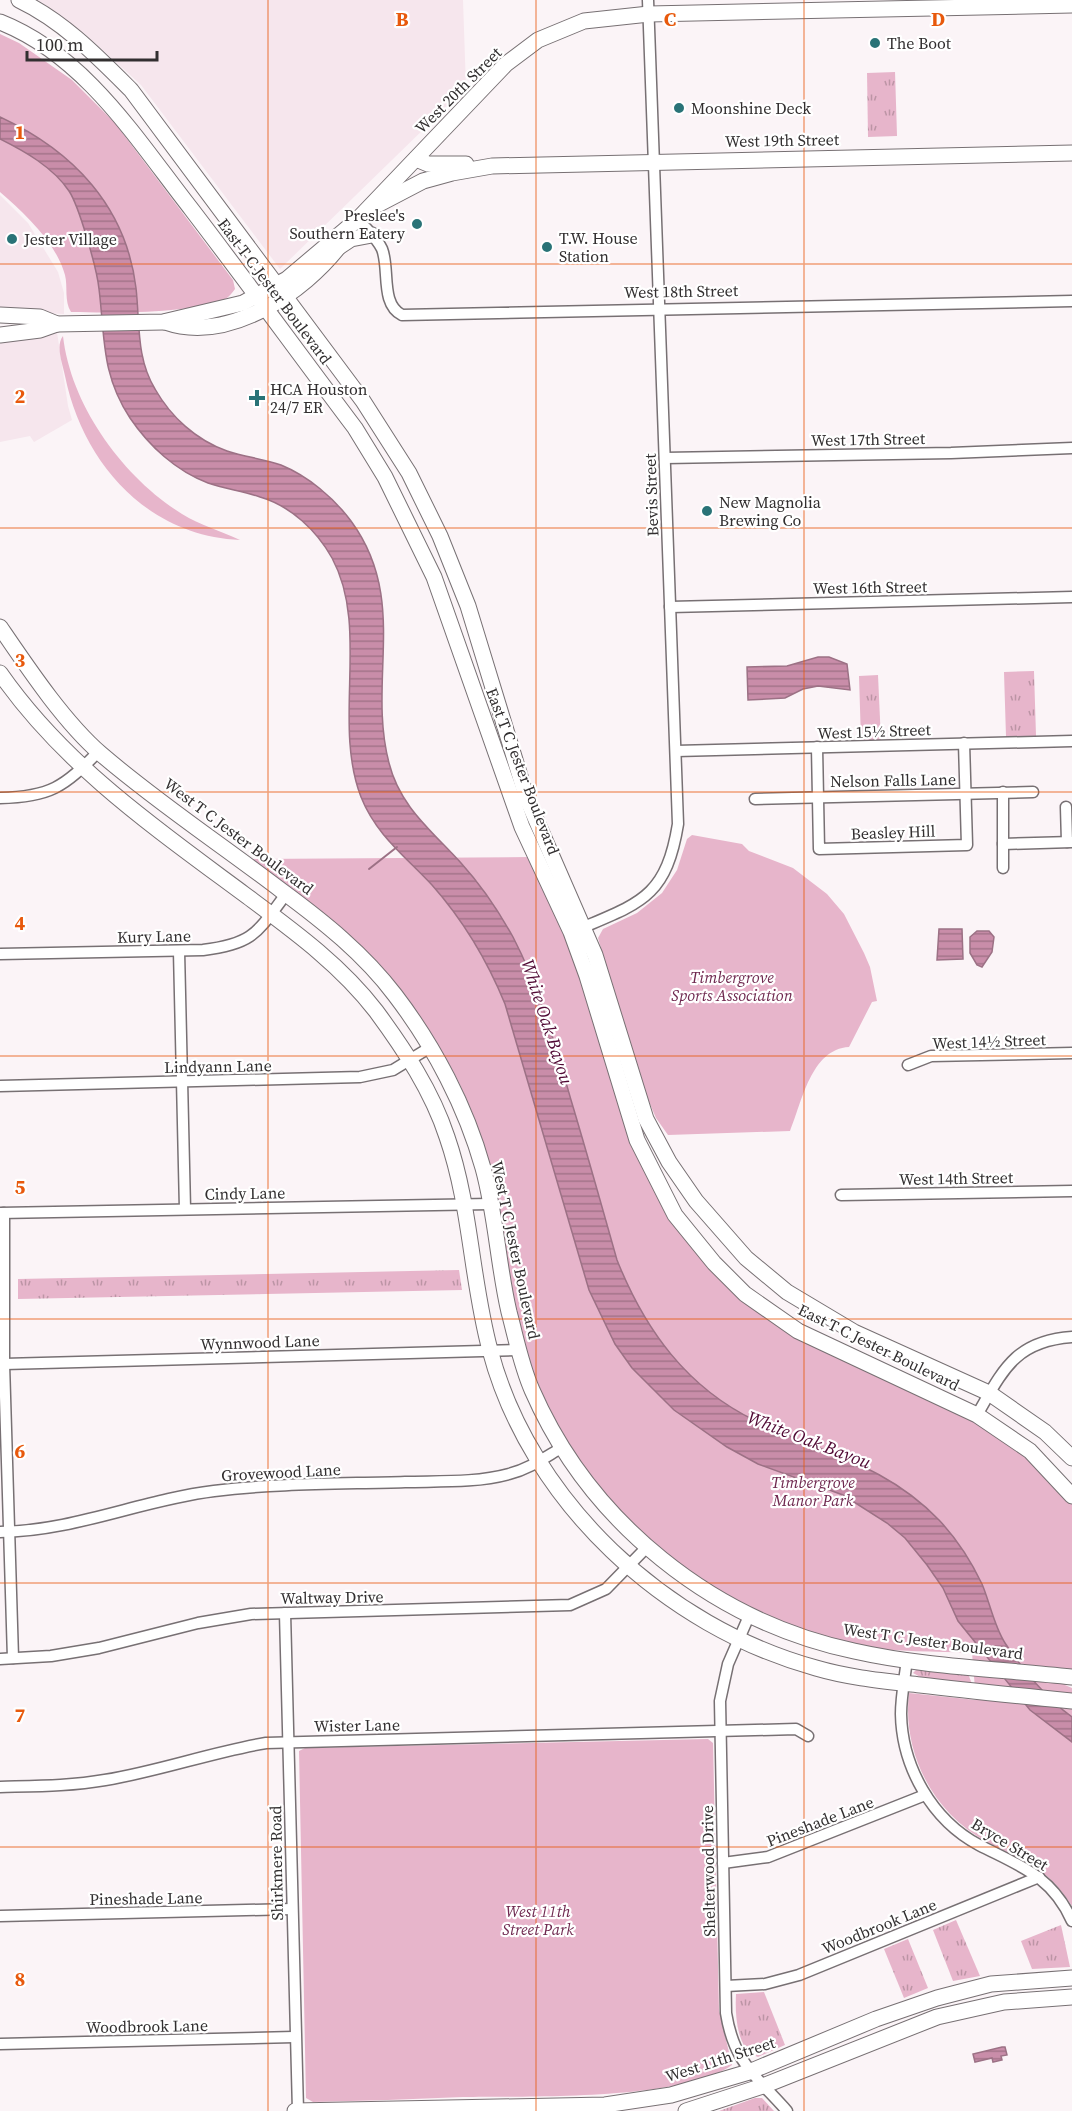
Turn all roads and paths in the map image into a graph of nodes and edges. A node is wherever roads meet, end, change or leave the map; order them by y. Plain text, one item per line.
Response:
1 (19, 0) edge
2 (1072, 5) edge
3 (649, 7) edge
4 (0, 22) edge
5 (93, 53) junction
6 (77, 70) junction
7 (1072, 153) edge
8 (416, 159) junction
9 (655, 161) junction
10 (492, 166) junction
11 (193, 173) junction
12 (174, 188) junction
13 (363, 214) junction
14 (372, 235) junction
15 (339, 247) junction
16 (280, 291) junction
17 (1072, 301) edge
18 (261, 302) junction
19 (659, 310) junction
20 (0, 315) edge
21 (57, 324) junction
22 (0, 335) edge
23 (1072, 448) edge
24 (664, 458) junction
25 (409, 472) junction
26 (385, 477) junction
27 (1072, 597) edge
28 (468, 606) junction
29 (669, 607) junction
30 (447, 613) junction
31 (0, 627) edge
32 (0, 674) edge
33 (1072, 741) edge
34 (964, 743) junction
35 (817, 747) junction
36 (676, 751) junction
37 (98, 752) junction
38 (82, 768) junction
39 (509, 769) junction
40 (1003, 792) junction
41 (1033, 792) dead end
42 (966, 793) junction
43 (818, 797) junction
44 (0, 798) edge
45 (755, 799) dead end
46 (1066, 807) dead end
47 (1069, 842) edge
48 (1003, 844) junction
49 (1003, 868) dead end
50 (286, 894) junction
51 (271, 914) junction
52 (578, 930) junction
53 (179, 951) junction
54 (0, 954) edge
55 (429, 1048) junction
56 (1072, 1053) edge
57 (410, 1060) junction
58 (908, 1065) dead end
59 (182, 1082) junction
60 (0, 1086) edge
61 (1072, 1191) edge
62 (841, 1195) dead end
63 (464, 1204) junction
64 (490, 1204) junction
65 (184, 1209) junction
66 (2, 1213) edge
67 (734, 1245) junction
68 (714, 1263) junction
69 (1072, 1337) edge
70 (518, 1350) junction
71 (490, 1351) junction
72 (4, 1364) junction
73 (989, 1394) junction
74 (977, 1415) junction
75 (561, 1448) junction
76 (1072, 1458) edge
77 (540, 1461) junction
78 (1072, 1495) edge
79 (4, 1532) edge
80 (647, 1547) junction
81 (630, 1566) junction
82 (285, 1614) junction
83 (749, 1616) junction
84 (739, 1639) junction
85 (13, 1658) junction
86 (0, 1659) edge
87 (907, 1659) junction
88 (1071, 1677) edge
89 (904, 1683) junction
90 (1072, 1701) edge
91 (720, 1731) junction
92 (808, 1736) dead end
93 (289, 1742) junction
94 (0, 1787) edge
95 (926, 1796) junction
96 (723, 1863) junction
97 (1039, 1877) junction
98 (292, 1909) junction
99 (0, 1916) edge
100 (1072, 1921) edge
101 (1072, 1978) edge
102 (726, 1986) junction
103 (1072, 1998) edge
104 (911, 2006) junction
105 (920, 2024) junction
106 (294, 2037) junction
107 (0, 2044) edge
108 (749, 2072) junction
109 (764, 2086) junction
110 (605, 2108) edge
111 (453, 2109) edge
112 (297, 2111) edge
113 (686, 2111) edge
114 (787, 2111) edge

1 - 5 main road, East T C Jester Boulevard
2 - 3 main road, West 20th Street
3 - 8 main road, West 20th Street
3 - 9 street, Bevis Street
4 - 6 main road, East T C Jester Boulevard
5 - 6 main road
5 - 11 main road, East T C Jester Boulevard
6 - 12 main road, East T C Jester Boulevard
7 - 9 main road, West 19th Street
8 - 10 main road, West 19th Street
8 - 13 main road, West 20th Street
9 - 10 main road, West 19th Street
9 - 19 street, Bevis Street
10 - 13 main road, West 19th Street
11 - 12 main road
11 - 16 main road, East T C Jester Boulevard
12 - 18 main road, East T C Jester Boulevard
13 - 14 street, West 18th Street
13 - 15 main road, West 20th Street
13 - 16 main road, West 20th Street
14 - 15 main road
14 - 19 street, West 18th Street
15 - 16 main road, West 20th Street
16 - 18 main road, West 20th Street
16 - 25 main road, East T C Jester Boulevard
17 - 19 street, West 18th Street
18 - 21 main road, West 20th Street
18 - 26 main road, East T C Jester Boulevard
19 - 24 street, Bevis Street
20 - 21 main road
21 - 22 main road
23 - 24 street, West 17th Street
24 - 29 street, Bevis Street
25 - 26 main road
25 - 28 main road, East T C Jester Boulevard
26 - 30 main road, East T C Jester Boulevard
27 - 29 street, West 16th Street
28 - 30 main road
28 - 39 main road, East T C Jester Boulevard
29 - 36 street, Bevis Street
30 - 39 main road, East T C Jester Boulevard
31 - 37 main road, West T C Jester Boulevard
32 - 38 main road
33 - 34 street, West 15½ Street
34 - 35 street, West 15½ Street
34 - 42 street
35 - 36 street, West 15½ Street
35 - 43 street
36 - 52 street, Bevis Street
37 - 38 street
37 - 50 main road, West T C Jester Boulevard
38 - 44 street
38 - 51 main road
39 - 52 main road, East T C Jester Boulevard
40 - 41 street, Nelson Falls Lane
40 - 42 street, Nelson Falls Lane
40 - 48 street
42 - 43 street, Nelson Falls Lane
42 - 43 street, Beasley Hill
43 - 45 street, Nelson Falls Lane
46 - 47 street
47 - 48 street
48 - 49 street
50 - 51 street, Kury Lane
50 - 55 main road, West T C Jester Boulevard
51 - 53 street, Kury Lane
51 - 57 main road
52 - 67 main road, East T C Jester Boulevard
52 - 68 main road, East T C Jester Boulevard
53 - 54 street, Kury Lane
53 - 59 street
55 - 57 street, Lindyann Lane
55 - 64 main road, West T C Jester Boulevard
56 - 58 street, West 14½ Street
57 - 59 street, Lindyann Lane
57 - 63 main road
59 - 60 street, Lindyann Lane
59 - 65 street
61 - 62 street, West 14th Street
63 - 64 street, Cindy Lane
63 - 65 street, Cindy Lane
63 - 71 main road
64 - 70 main road, West T C Jester Boulevard
65 - 66 street, Cindy Lane
66 - 72 street
67 - 68 main road
67 - 73 main road, East T C Jester Boulevard
68 - 74 main road, East T C Jester Boulevard
69 - 73 street
70 - 71 street, Wynnwood Lane
70 - 75 main road, West T C Jester Boulevard
71 - 72 street, Wynnwood Lane
71 - 77 main road
72 - 79 street
73 - 74 street
73 - 76 main road, East T C Jester Boulevard
74 - 78 main road, East T C Jester Boulevard
75 - 77 street, Grovewood Lane
75 - 80 main road, West T C Jester Boulevard
77 - 79 street, Grovewood Lane
77 - 81 main road
79 - 85 street
80 - 81 street, Waltway Drive
80 - 83 main road, West T C Jester Boulevard
81 - 82 street, Waltway Drive
81 - 84 main road
82 - 85 street, Waltway Drive
82 - 93 street, Shirkmere Road
83 - 84 street, Shelterwood Drive
83 - 87 main road, West T C Jester Boulevard
84 - 89 main road
84 - 91 street, Shelterwood Drive
85 - 86 street, Waltway Drive
87 - 88 main road, West T C Jester Boulevard
87 - 89 street, Bryce Street
89 - 90 main road
89 - 95 street, Bryce Street
91 - 92 street, Wister Lane
91 - 93 street, Wister Lane
91 - 96 street, Shelterwood Drive
93 - 94 street, Wister Lane
93 - 98 street, Shirkmere Road
95 - 96 street, Pineshade Lane
95 - 97 street, Bryce Street
96 - 102 street, Shelterwood Drive
97 - 100 street, Bryce Street
97 - 102 street, Woodbrook Lane
98 - 99 street, Pineshade Lane
98 - 106 street, Shirkmere Road
101 - 104 main road, West 11th Street
102 - 108 street, Shelterwood Drive
103 - 105 main road
104 - 105 main road
104 - 108 main road, West 11th Street
105 - 109 main road
106 - 107 street, Woodbrook Lane
106 - 112 street, Shirkmere Road
108 - 109 street, Shelterwood Drive
108 - 110 main road, West 11th Street
109 - 113 main road
109 - 114 street, Shelterwood Drive
110 - 111 main road, West 11th Street
111 - 112 main road, West 11th Street

